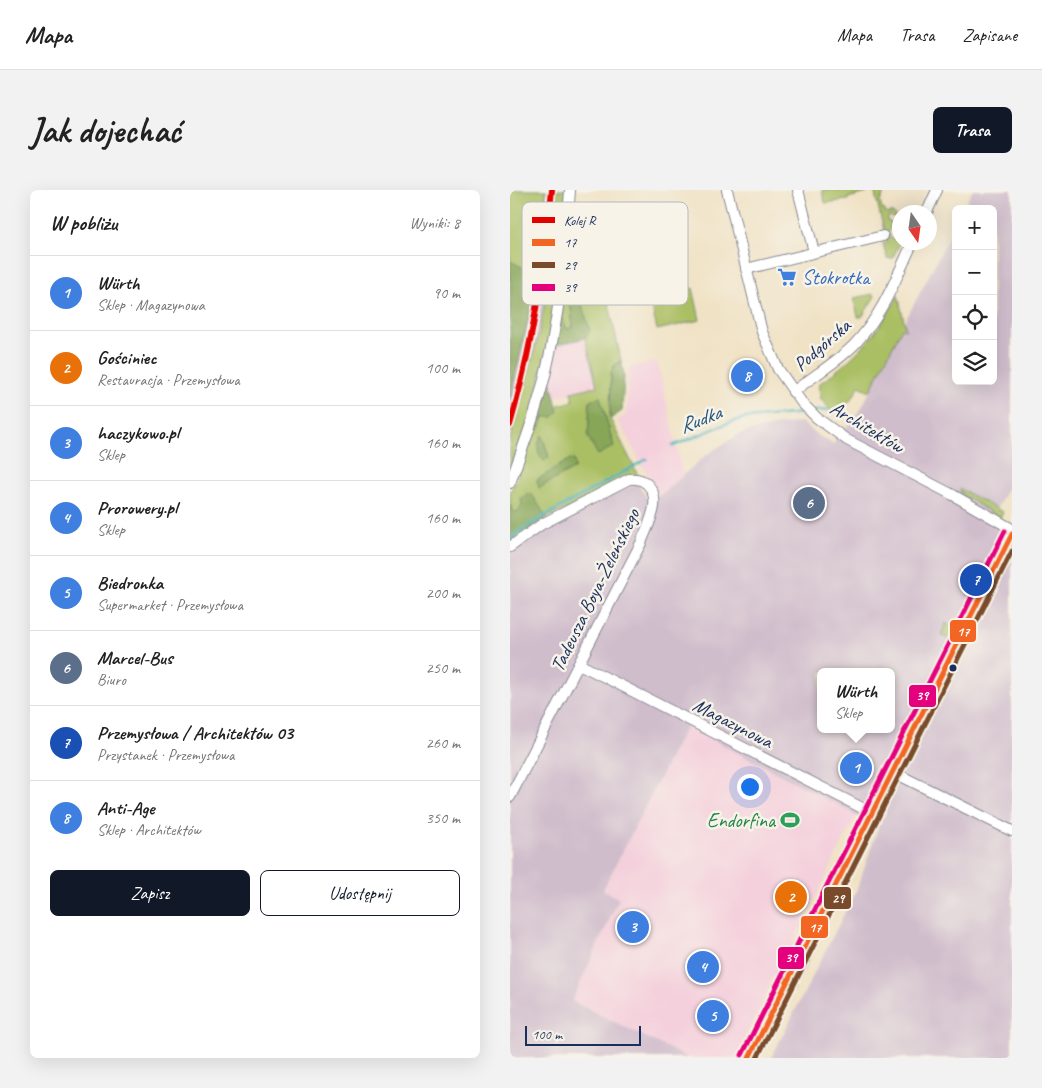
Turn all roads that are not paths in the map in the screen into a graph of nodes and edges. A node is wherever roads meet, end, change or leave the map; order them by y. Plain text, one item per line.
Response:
1 (728, 190) edge
2 (798, 190) edge
3 (937, 190) edge
4 (930, 205) edge
5 (883, 236) dead end
6 (909, 250) edge
7 (814, 252) junction
8 (746, 269) junction
9 (557, 305) edge
10 (793, 392) junction
11 (510, 483) edge
12 (1012, 529) edge
13 (1012, 534) edge
14 (510, 547) edge
15 (579, 664) junction
16 (893, 772) junction
17 (510, 797) edge
18 (872, 813) junction
19 (1012, 831) edge
20 (749, 1058) edge

1 - 8 street, Architektów
2 - 7 street
3 - 4 street
5 - 7 street
6 - 10 street, Podgórska
7 - 8 street
8 - 10 street, Architektów
9 - 11 street
10 - 12 street, Architektów
13 - 16 street
14 - 15 street, Tadeusza Boya-Żeleńskiego
15 - 17 street, Tadeusza Boya-Żeleńskiego
15 - 18 street, Magazynowa
16 - 18 street
16 - 19 street
18 - 20 street

